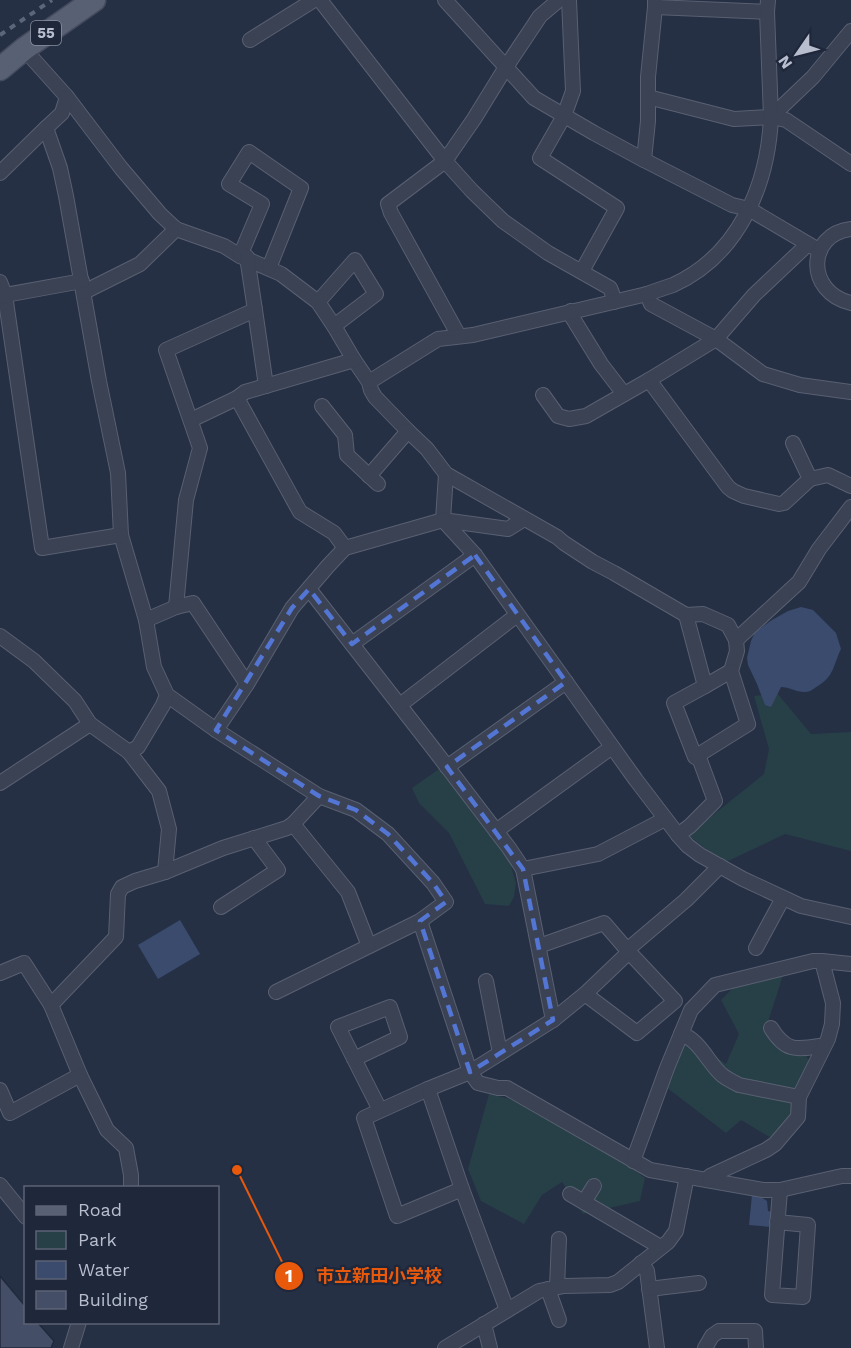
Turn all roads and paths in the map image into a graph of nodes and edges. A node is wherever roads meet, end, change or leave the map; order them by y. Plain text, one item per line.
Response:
1 (94, 0) edge
2 (314, 0) edge
3 (320, 0) edge
4 (445, 0) edge
5 (559, 0) edge
6 (569, 0) edge
7 (655, 3) edge
8 (768, 6) edge
9 (851, 31) edge
10 (250, 40) dead end
11 (24, 49) junction
12 (506, 67) junction
13 (0, 69) edge
14 (67, 97) junction
15 (648, 97) junction
16 (564, 116) junction
17 (771, 117) junction
18 (46, 128) junction
19 (644, 160) junction
20 (446, 161) junction
21 (851, 164) edge
22 (0, 173) edge
23 (749, 209) junction
24 (176, 229) junction
25 (851, 229) edge
26 (814, 247) junction
27 (243, 256) junction
28 (269, 268) junction
29 (582, 271) junction
30 (83, 287) junction
31 (2, 291) edge
32 (647, 294) junction
33 (318, 302) junction
34 (614, 302) junction
35 (851, 303) edge
36 (255, 310) junction
37 (571, 311) junction
38 (334, 326) junction
39 (459, 336) junction
40 (716, 339) junction
41 (354, 360) junction
42 (649, 380) junction
43 (369, 381) junction
44 (266, 386) junction
45 (851, 392) edge
46 (624, 394) junction
47 (543, 395) dead end
48 (237, 398) junction
49 (322, 406) dead end
50 (191, 420) junction
51 (408, 431) junction
52 (793, 443) dead end
53 (446, 474) junction
54 (810, 479) junction
55 (851, 486) edge
56 (851, 507) edge
57 (525, 519) junction
58 (443, 520) junction
59 (121, 535) junction
60 (345, 548) junction
61 (475, 555) junction
62 (309, 589) junction
63 (176, 607) junction
64 (517, 615) junction
65 (686, 615) junction
66 (146, 620) junction
67 (0, 636) edge
68 (736, 640) junction
69 (352, 644) junction
70 (731, 671) junction
71 (566, 682) junction
72 (248, 684) junction
73 (705, 686) junction
74 (167, 695) junction
75 (400, 705) junction
76 (90, 724) junction
77 (216, 730) junction
78 (612, 747) junction
79 (129, 752) junction
80 (698, 755) junction
81 (447, 767) junction
82 (0, 783) edge
83 (319, 796) junction
84 (665, 819) junction
85 (292, 824) junction
86 (496, 831) junction
87 (678, 835) junction
88 (254, 838) junction
89 (720, 866) junction
90 (523, 869) junction
91 (165, 872) junction
92 (783, 898) junction
93 (221, 907) dead end
94 (851, 917) edge
95 (420, 921) junction
96 (369, 946) junction
97 (539, 946) junction
98 (756, 948) dead end
99 (628, 951) junction
100 (822, 961) junction
101 (851, 964) edge
102 (0, 973) edge
103 (486, 981) dead end
104 (276, 992) dead end
105 (585, 994) junction
106 (51, 1005) junction
107 (554, 1020) junction
108 (771, 1028) dead end
109 (681, 1034) junction
110 (823, 1048) junction
111 (500, 1053) junction
112 (354, 1059) junction
113 (470, 1072) junction
114 (80, 1075) junction
115 (428, 1089) junction
116 (0, 1090) edge
117 (799, 1097) junction
118 (380, 1110) junction
119 (633, 1161) junction
120 (687, 1176) junction
121 (851, 1176) edge
122 (709, 1180) junction
123 (0, 1185) edge
124 (131, 1186) edge
125 (594, 1186) dead end
126 (462, 1189) junction
127 (780, 1190) junction
128 (570, 1194) dead end
129 (584, 1202) junction
130 (24, 1215) edge
131 (777, 1222) junction
132 (559, 1239) dead end
133 (660, 1248) junction
134 (641, 1263) junction
135 (699, 1283) dead end
136 (552, 1288) junction
137 (649, 1289) junction
138 (507, 1310) junction
139 (559, 1320) dead end
140 (79, 1324) edge
141 (484, 1324) junction
142 (72, 1348) edge
143 (445, 1348) edge
144 (490, 1348) edge
145 (657, 1348) edge
146 (705, 1348) edge
147 (756, 1348) edge

1 - 11 main road, 55
2 - 10 street
3 - 20 street
4 - 12 street
5 - 12 street
6 - 16 street
7 - 8 street
7 - 15 street
8 - 17 street
9 - 17 street
11 - 13 main road, 55
11 - 14 street
12 - 16 street
12 - 20 street
14 - 18 street
14 - 24 street
15 - 17 street
15 - 19 street
16 - 19 street
16 - 29 street
17 - 21 street
17 - 23 street
18 - 22 street
18 - 30 street
19 - 23 street
20 - 29 street
20 - 39 street
23 - 26 street
23 - 32 street
24 - 27 street
24 - 30 street
25 - 26 street
26 - 35 street
26 - 40 street
27 - 28 street
27 - 28 street
27 - 36 street
28 - 33 street
29 - 34 street
30 - 31 street
30 - 59 street
31 - 59 street
32 - 34 street
32 - 40 street
33 - 38 street
33 - 38 street
34 - 37 street
36 - 44 street
36 - 50 street
37 - 39 street
37 - 46 street
38 - 41 street
39 - 43 street
40 - 42 street
40 - 45 street
41 - 43 street
41 - 44 street
42 - 46 street
42 - 54 street
43 - 51 street
44 - 48 street
46 - 47 street
48 - 50 street
48 - 60 street
49 - 51 street
50 - 63 street
51 - 53 street
52 - 54 street
53 - 57 street
53 - 58 street
54 - 55 street
56 - 68 street
57 - 58 street
57 - 65 street
58 - 60 street
58 - 61 street
59 - 66 street
60 - 62 street
61 - 64 street
61 - 69 street
62 - 69 street
62 - 72 street
63 - 66 street
63 - 72 street
64 - 71 street
64 - 75 street
65 - 68 street
65 - 73 street
66 - 74 street
67 - 76 street
68 - 70 street
69 - 75 street
70 - 73 street
70 - 80 street
71 - 78 street
71 - 81 street
72 - 77 street
73 - 80 street
74 - 77 street
74 - 79 street
75 - 81 street
76 - 79 street
76 - 82 street
77 - 83 street
78 - 84 street
78 - 86 street
79 - 91 street
80 - 87 street
81 - 86 street
83 - 85 street
83 - 95 street
84 - 87 street
84 - 90 street
85 - 88 street
85 - 96 street
86 - 90 street
87 - 89 street
88 - 91 street
88 - 93 street
89 - 92 street
89 - 99 street
90 - 97 street
91 - 106 street
92 - 94 street
92 - 98 street
95 - 96 street
95 - 113 street
96 - 104 street
97 - 99 street
97 - 107 street
99 - 105 street
99 - 105 street
100 - 101 street
100 - 109 street
100 - 110 street
102 - 106 street
103 - 111 street
105 - 107 street
106 - 114 street
107 - 111 street
108 - 110 street
109 - 117 street
109 - 119 street
110 - 117 street
111 - 113 street
112 - 112 street
112 - 118 street
113 - 115 street
113 - 119 street
114 - 116 street
114 - 124 street
115 - 118 street
115 - 126 street
117 - 122 street
118 - 126 street
119 - 120 street
120 - 122 street
120 - 133 street
121 - 127 street
122 - 127 street
123 - 130 street
125 - 129 street
126 - 138 street
127 - 131 street
128 - 129 street
129 - 133 street
131 - 131 street
132 - 136 street
133 - 134 street
134 - 136 street
134 - 137 street
135 - 137 street
136 - 138 street
136 - 139 street
137 - 145 street
138 - 141 street
140 - 142 street
141 - 143 street
141 - 144 street
146 - 147 street

